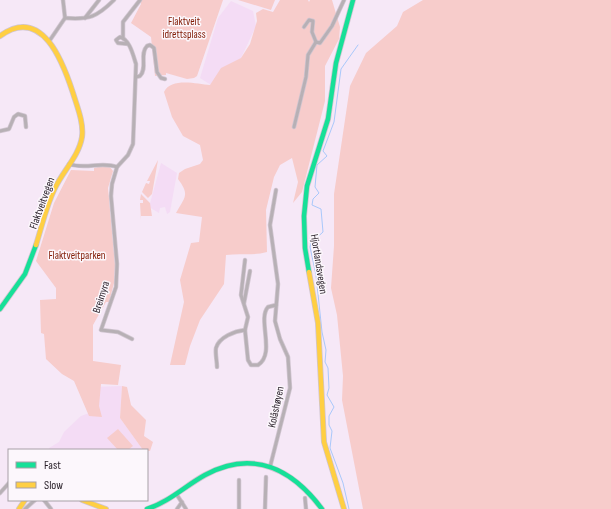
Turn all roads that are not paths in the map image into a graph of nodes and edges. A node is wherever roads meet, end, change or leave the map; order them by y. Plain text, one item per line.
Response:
1 (63, 0) edge
2 (100, 0) edge
3 (114, 0) edge
4 (140, 0) edge
5 (344, 0) edge
6 (352, 0) edge
7 (65, 18) junction
8 (85, 18) junction
9 (304, 27) dead end
10 (0, 36) edge
11 (123, 38) junction
12 (50, 40) junction
13 (316, 42) junction
14 (128, 44) junction
15 (136, 77) junction
16 (165, 79) dead end
17 (26, 126) dead end
18 (294, 127) dead end
19 (0, 131) edge
20 (69, 164) junction
21 (117, 167) junction
22 (276, 190) dead end
23 (245, 260) dead end
24 (250, 271) dead end
25 (244, 303) junction
26 (276, 305) junction
27 (0, 309) edge
28 (245, 330) junction
29 (132, 339) dead end
30 (217, 367) dead end
31 (270, 467) junction
32 (266, 477) dead end
33 (239, 480) dead end
34 (8, 484) edge
35 (0, 493) edge
36 (178, 495) junction
37 (305, 498) dead end
38 (35, 501) edge
39 (45, 501) edge
40 (85, 501) edge
41 (182, 502) junction
42 (25, 509) edge
43 (51, 509) edge
44 (106, 509) edge
45 (147, 509) edge
46 (177, 509) edge
47 (186, 509) edge
48 (239, 509) edge
49 (265, 509) edge
50 (306, 509) edge
51 (322, 509) edge
52 (344, 509) edge

1 - 7 street
2 - 8 street
3 - 8 street
4 - 11 street
5 - 13 street
6 - 52 main road, Hjortlandsvegen
7 - 8 street
7 - 12 street
9 - 13 street
10 - 12 main road
11 - 14 street, Breimyra
11 - 14 street
12 - 20 main road, Flaktveitvegen
13 - 18 street
14 - 15 street, Breimyra
15 - 16 street, Breimyra
15 - 21 street, Breimyra
17 - 19 street
20 - 21 street
20 - 27 main road, Flaktveitvegen
21 - 29 street, Breimyra
22 - 26 street, Kolåshøyen
23 - 25 street
24 - 25 street
25 - 28 street
26 - 28 street
26 - 31 street, Kolåshøyen
28 - 30 street
31 - 36 main road
31 - 51 main road
32 - 49 street
33 - 48 street
34 - 35 street
36 - 41 street
36 - 45 main road
37 - 50 street
38 - 42 street
39 - 43 street
40 - 44 main road
41 - 46 street
41 - 47 street

